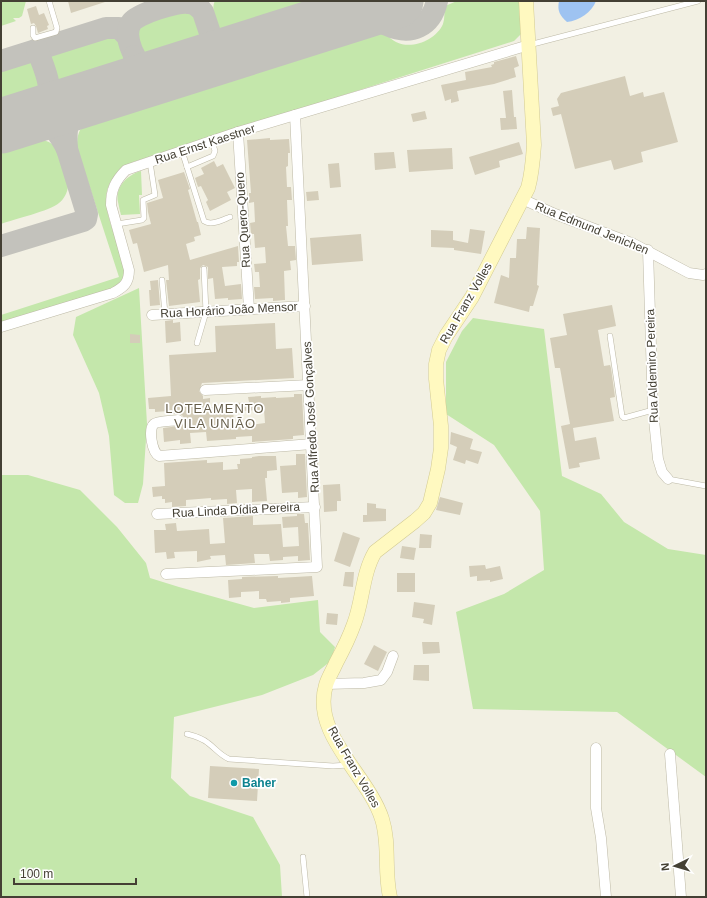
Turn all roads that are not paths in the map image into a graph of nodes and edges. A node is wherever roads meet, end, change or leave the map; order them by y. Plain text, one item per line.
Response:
1 (49, 1) edge
2 (526, 1) edge
3 (698, 1) edge
4 (33, 28) dead end
5 (529, 45) junction
6 (295, 115) junction
7 (238, 132) junction
8 (212, 141) junction
9 (182, 151) junction
10 (150, 162) junction
11 (187, 167) junction
12 (522, 199) junction
13 (230, 217) dead end
14 (117, 224) junction
15 (648, 250) junction
16 (204, 269) dead end
17 (706, 274) edge
18 (162, 280) dead end
19 (305, 306) junction
20 (249, 309) junction
21 (206, 312) junction
22 (165, 314) junction
23 (152, 315) dead end
24 (1, 327) edge
25 (610, 336) dead end
26 (198, 343) dead end
27 (309, 385) junction
28 (204, 390) dead end
29 (653, 410) junction
30 (178, 420) dead end
31 (312, 444) junction
32 (668, 479) joint
33 (706, 486) edge
34 (315, 506) junction
35 (157, 514) dead end
36 (166, 574) dead end
37 (393, 656) dead end
38 (326, 684) junction
39 (187, 734) dead end
40 (596, 748) dead end
41 (670, 754) dead end
42 (351, 765) junction
43 (304, 857) dead end
44 (307, 897) edge
45 (390, 897) edge
46 (606, 897) edge
47 (681, 897) edge

1 - 4 lane
2 - 5 street, Rua Franz Volles
3 - 5 lane
5 - 6 street, Rua Ernst Kaestner
5 - 12 street, Rua Franz Volles
6 - 7 street, Rua Ernst Kaestner
6 - 19 street, Rua Alfredo José Gonçalves
7 - 8 street, Rua Ernst Kaestner
7 - 20 street, Rua Quero-Quero
8 - 9 street, Rua Ernst Kaestner
8 - 11 lane
9 - 10 street, Rua Ernst Kaestner
9 - 11 lane
10 - 14 street, Rua Ernst Kaestner
10 - 14 lane
11 - 13 lane
12 - 15 street, Rua Edmund Jenichen
12 - 38 street, Rua Franz Volles
14 - 24 street, Rua Ernst Kaestner
15 - 17 street, Rua Edmund Jenichen
15 - 29 street, Rua Aldemiro Pereira
16 - 21 lane
18 - 22 lane
19 - 20 street, Rua Horário João Mensor
19 - 27 street, Rua Alfredo José Gonçalves
20 - 21 street, Rua Horário João Mensor
21 - 22 street, Rua Horário João Mensor
21 - 26 lane
22 - 23 street, Rua Horário João Mensor
25 - 29 lane
27 - 28 street
27 - 31 street, Rua Alfredo José Gonçalves
29 - 32 street, Rua Aldemiro Pereira
30 - 31 street
31 - 34 street, Rua Alfredo José Gonçalves
32 - 33 lane
34 - 35 street, Rua Linda Dídia Pereira
34 - 36 street, Rua Alfredo José Gonçalves
37 - 38 street
38 - 42 street, Rua Franz Volles
39 - 42 lane
40 - 46 street
41 - 47 street
42 - 45 street, Rua Franz Volles
43 - 44 lane

